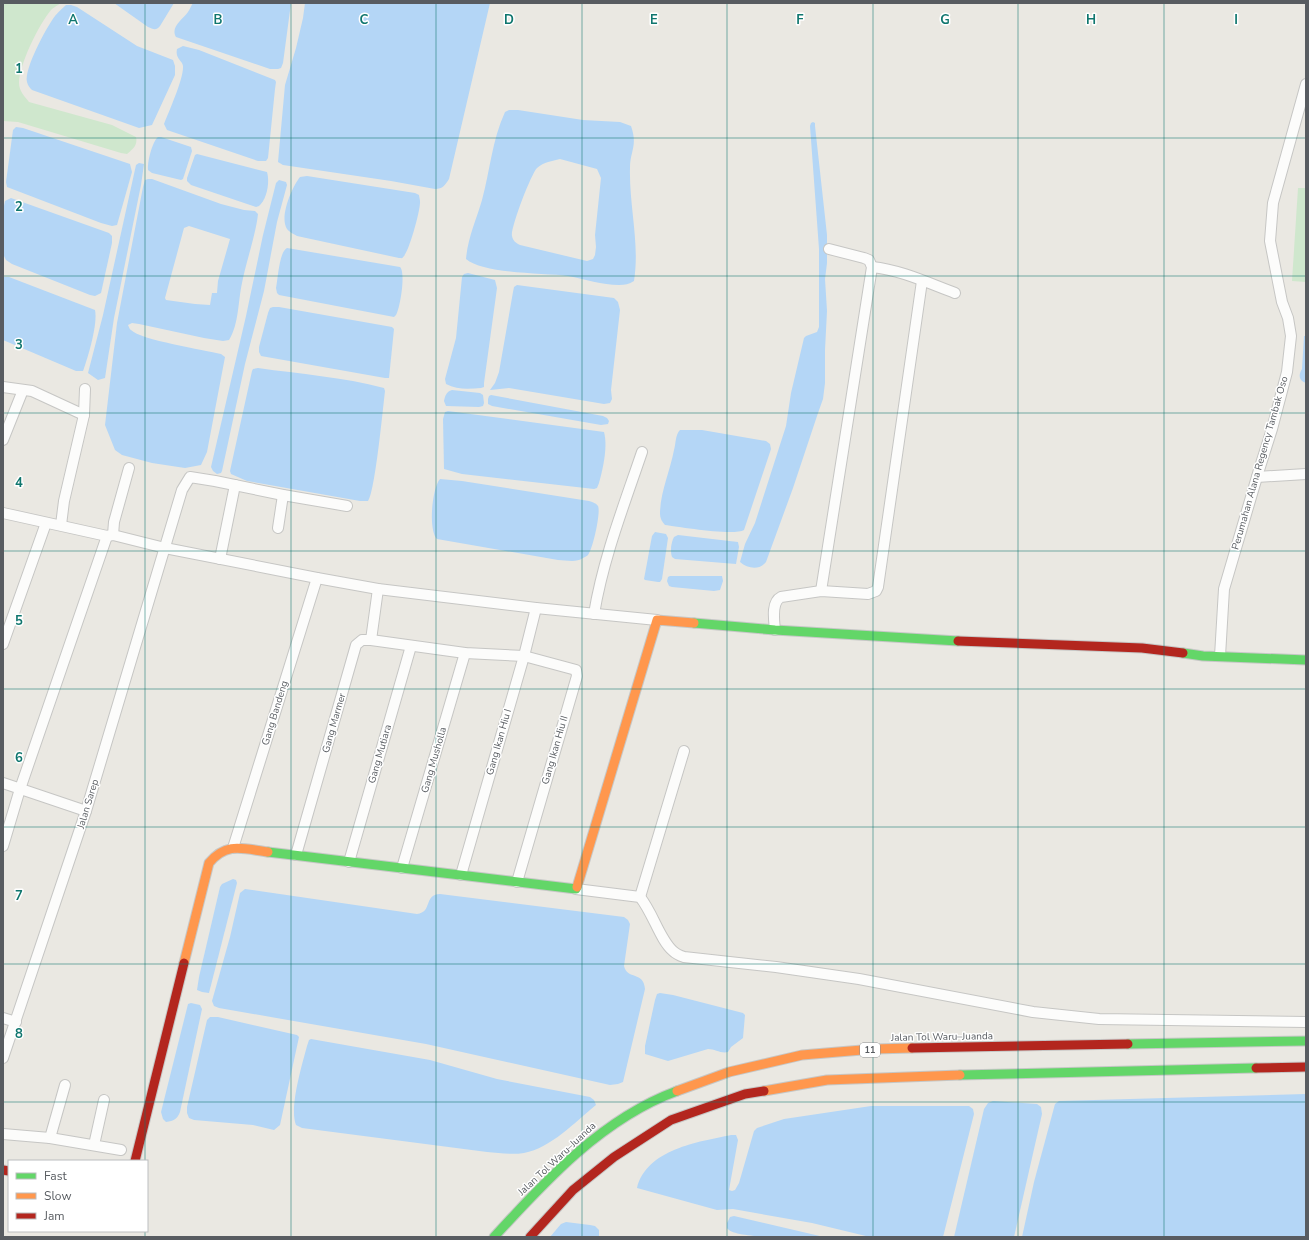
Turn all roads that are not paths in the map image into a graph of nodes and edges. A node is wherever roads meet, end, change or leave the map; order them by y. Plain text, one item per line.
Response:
1 (1306, 84) edge
2 (829, 249) dead end
3 (872, 267) junction
4 (922, 282) junction
5 (955, 293) dead end
6 (3, 387) edge
7 (85, 389) dead end
8 (23, 390) junction
9 (84, 415) junction
10 (3, 440) edge
11 (642, 452) dead end
12 (129, 468) dead end
13 (1306, 474) edge
14 (1257, 477) junction
15 (235, 485) junction
16 (282, 496) junction
17 (347, 506) dead end
18 (3, 513) edge
19 (62, 521) junction
20 (46, 523) junction
21 (278, 528) dead end
22 (110, 536) junction
23 (167, 544) junction
24 (220, 559) junction
25 (317, 578) junction
26 (378, 588) junction
27 (820, 591) junction
28 (536, 608) junction
29 (594, 614) junction
30 (657, 620) junction
31 (774, 630) junction
32 (372, 637) junction
33 (3, 644) edge
34 (411, 646) junction
35 (466, 653) junction
36 (524, 656) junction
37 (1220, 656) junction
38 (1306, 660) edge
39 (684, 751) dead end
40 (3, 783) edge
41 (20, 789) junction
42 (86, 811) junction
43 (3, 846) edge
44 (233, 848) junction
45 (296, 855) junction
46 (349, 862) junction
47 (402, 868) junction
48 (461, 875) junction
49 (517, 882) junction
50 (576, 889) junction
51 (640, 897) junction
52 (3, 1018) edge
53 (16, 1022) junction
54 (1306, 1022) edge
55 (1306, 1041) edge
56 (3, 1058) edge
57 (1306, 1067) edge
58 (65, 1085) dead end
59 (104, 1100) dead end
60 (3, 1134) edge
61 (50, 1138) junction
62 (94, 1145) junction
63 (121, 1150) dead end
64 (135, 1160) edge
65 (494, 1237) edge
66 (530, 1237) edge

1 - 14 street, Perumahan Alana Regency Tambak Oso
2 - 3 street
3 - 4 street
3 - 27 street
4 - 5 street
4 - 27 street
6 - 8 street
7 - 9 street
8 - 9 street
8 - 10 street
9 - 19 street
11 - 29 street
12 - 22 street
13 - 14 street
14 - 37 street, Perumahan Alana Regency Tambak Oso
15 - 16 street
15 - 23 street, Jalan Sarep
15 - 24 street
16 - 17 street
16 - 21 street
18 - 20 street
19 - 20 street
19 - 22 street
20 - 33 street
22 - 23 street
22 - 41 street
23 - 24 street
23 - 42 street, Jalan Sarep
24 - 25 street
25 - 26 street
25 - 44 street, Gang Bandeng
26 - 28 street
26 - 32 street
27 - 31 street
28 - 29 street
28 - 36 street, Gang Ikan Hiu I
29 - 30 street
30 - 31 main road
30 - 50 main road
31 - 37 main road
32 - 34 street
32 - 45 street, Gang Marmer
34 - 35 street
34 - 46 street, Gang Mutiara
35 - 36 street
35 - 47 street, Gang Musholla
36 - 48 street, Gang Ikan Hiu I
36 - 49 street, Gang Ikan Hiu II
37 - 38 main road
39 - 51 street
40 - 41 street
41 - 42 street
41 - 43 street
42 - 53 street, Jalan Sarep
44 - 45 main road
44 - 64 main road
45 - 46 main road
46 - 47 main road
47 - 48 main road
48 - 49 main road
49 - 50 main road
50 - 51 street
51 - 54 street
52 - 53 street
53 - 56 street, Jalan Sarep
55 - 65 main road, Jalan Tol Waru–Juanda / 11
57 - 66 main road
58 - 61 street
59 - 62 street
60 - 61 street
61 - 62 street
62 - 63 street

